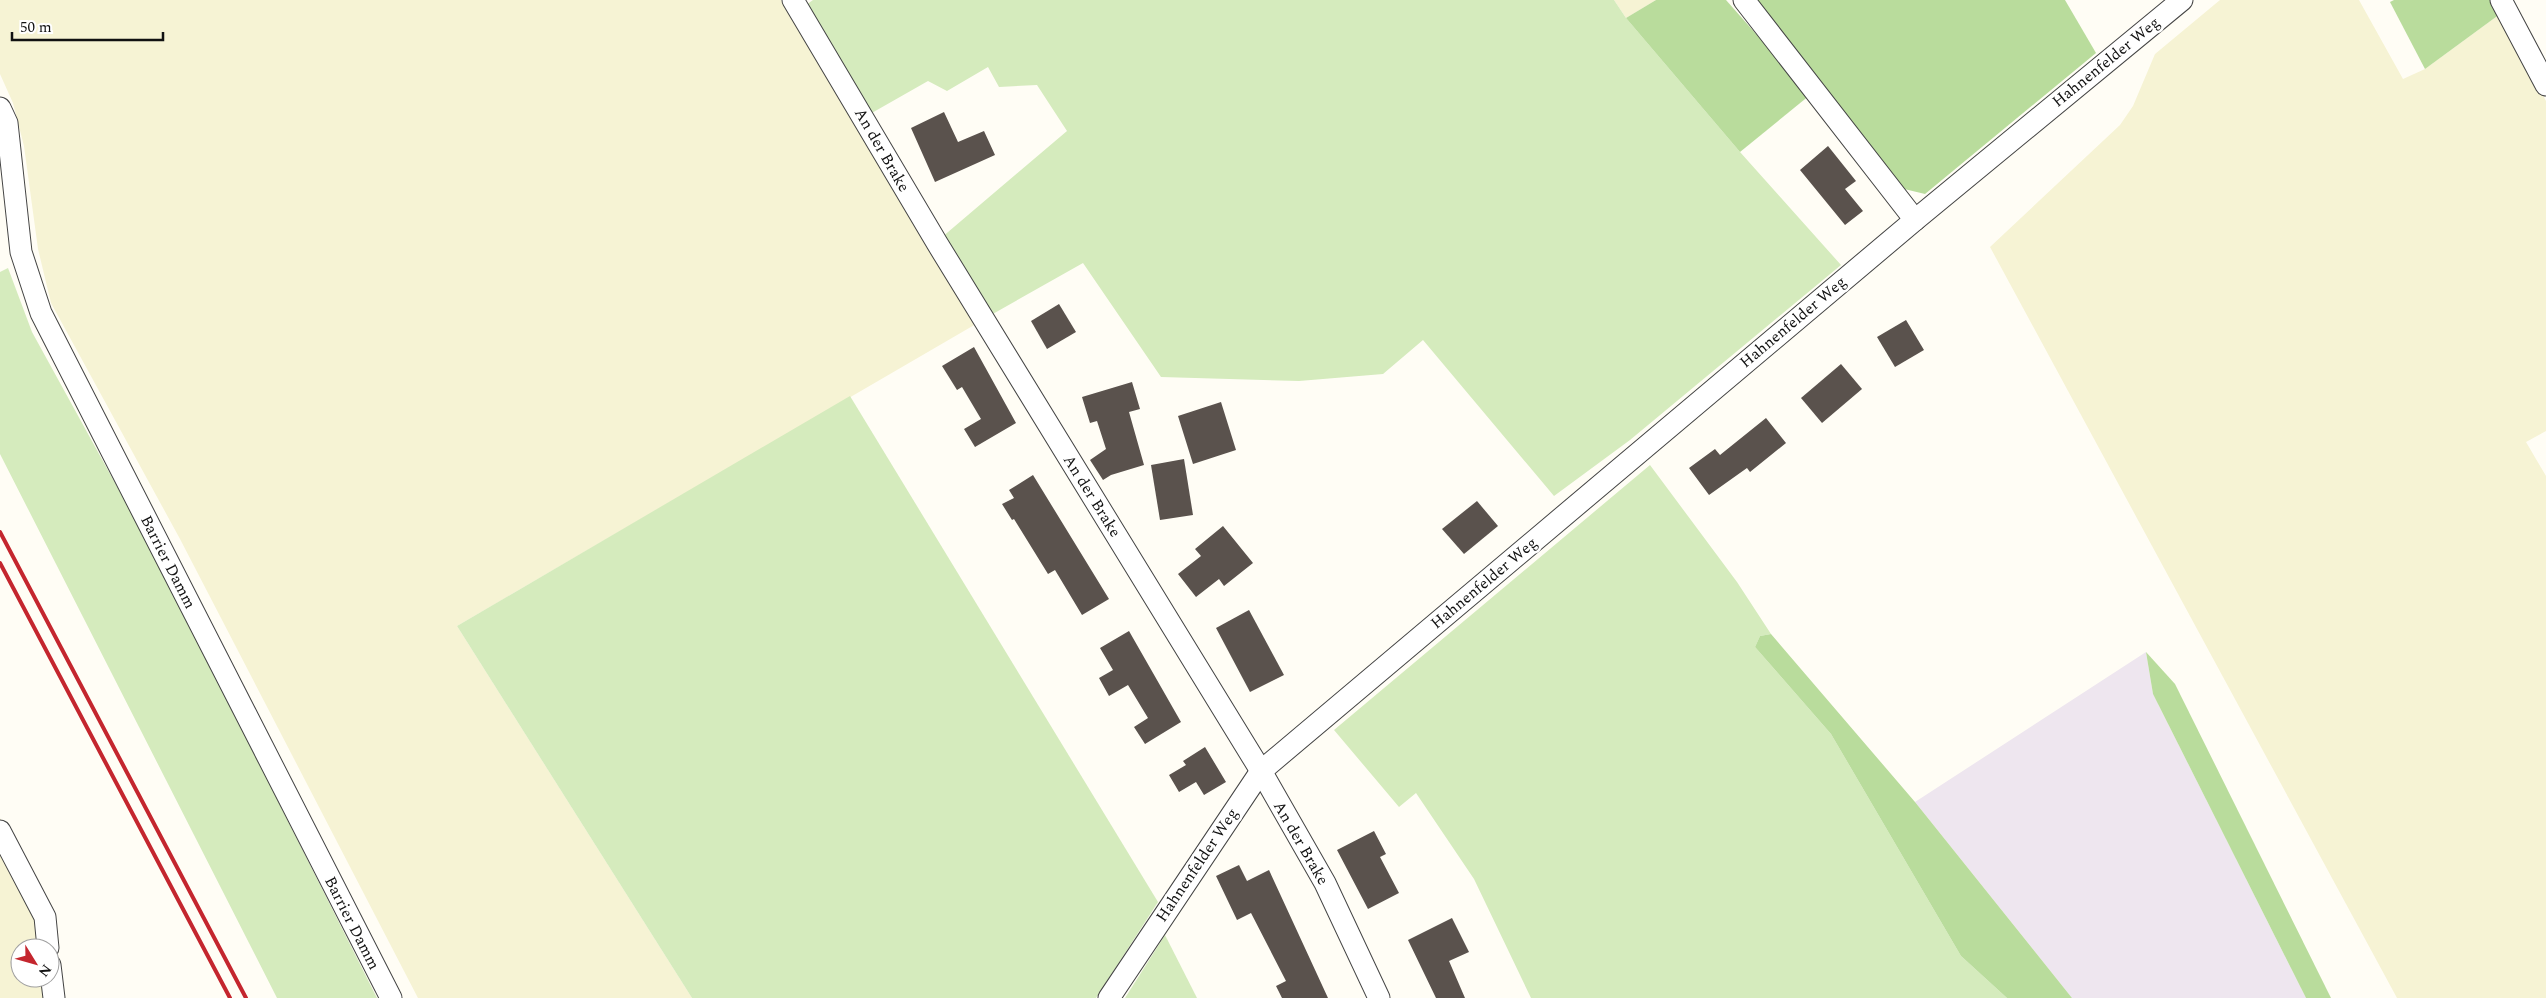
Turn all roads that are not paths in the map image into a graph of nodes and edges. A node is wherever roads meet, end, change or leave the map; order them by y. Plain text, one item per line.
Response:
1 (793, 0) edge
2 (1744, 0) edge
3 (2182, 0) edge
4 (2501, 0) edge
5 (2546, 85) edge
6 (0, 108) edge
7 (1915, 220) junction
8 (1261, 771) junction
9 (0, 831) edge
10 (47, 938) edge
11 (390, 998) edge
12 (1110, 998) edge
13 (1379, 998) edge

1 - 8 street, An der Brake
2 - 7 street
3 - 7 street, Hahnenfelder Weg
4 - 5 street
6 - 11 street, Barrier Damm
7 - 8 street, Hahnenfelder Weg
8 - 12 street, Hahnenfelder Weg
8 - 13 street, An der Brake
9 - 10 street

